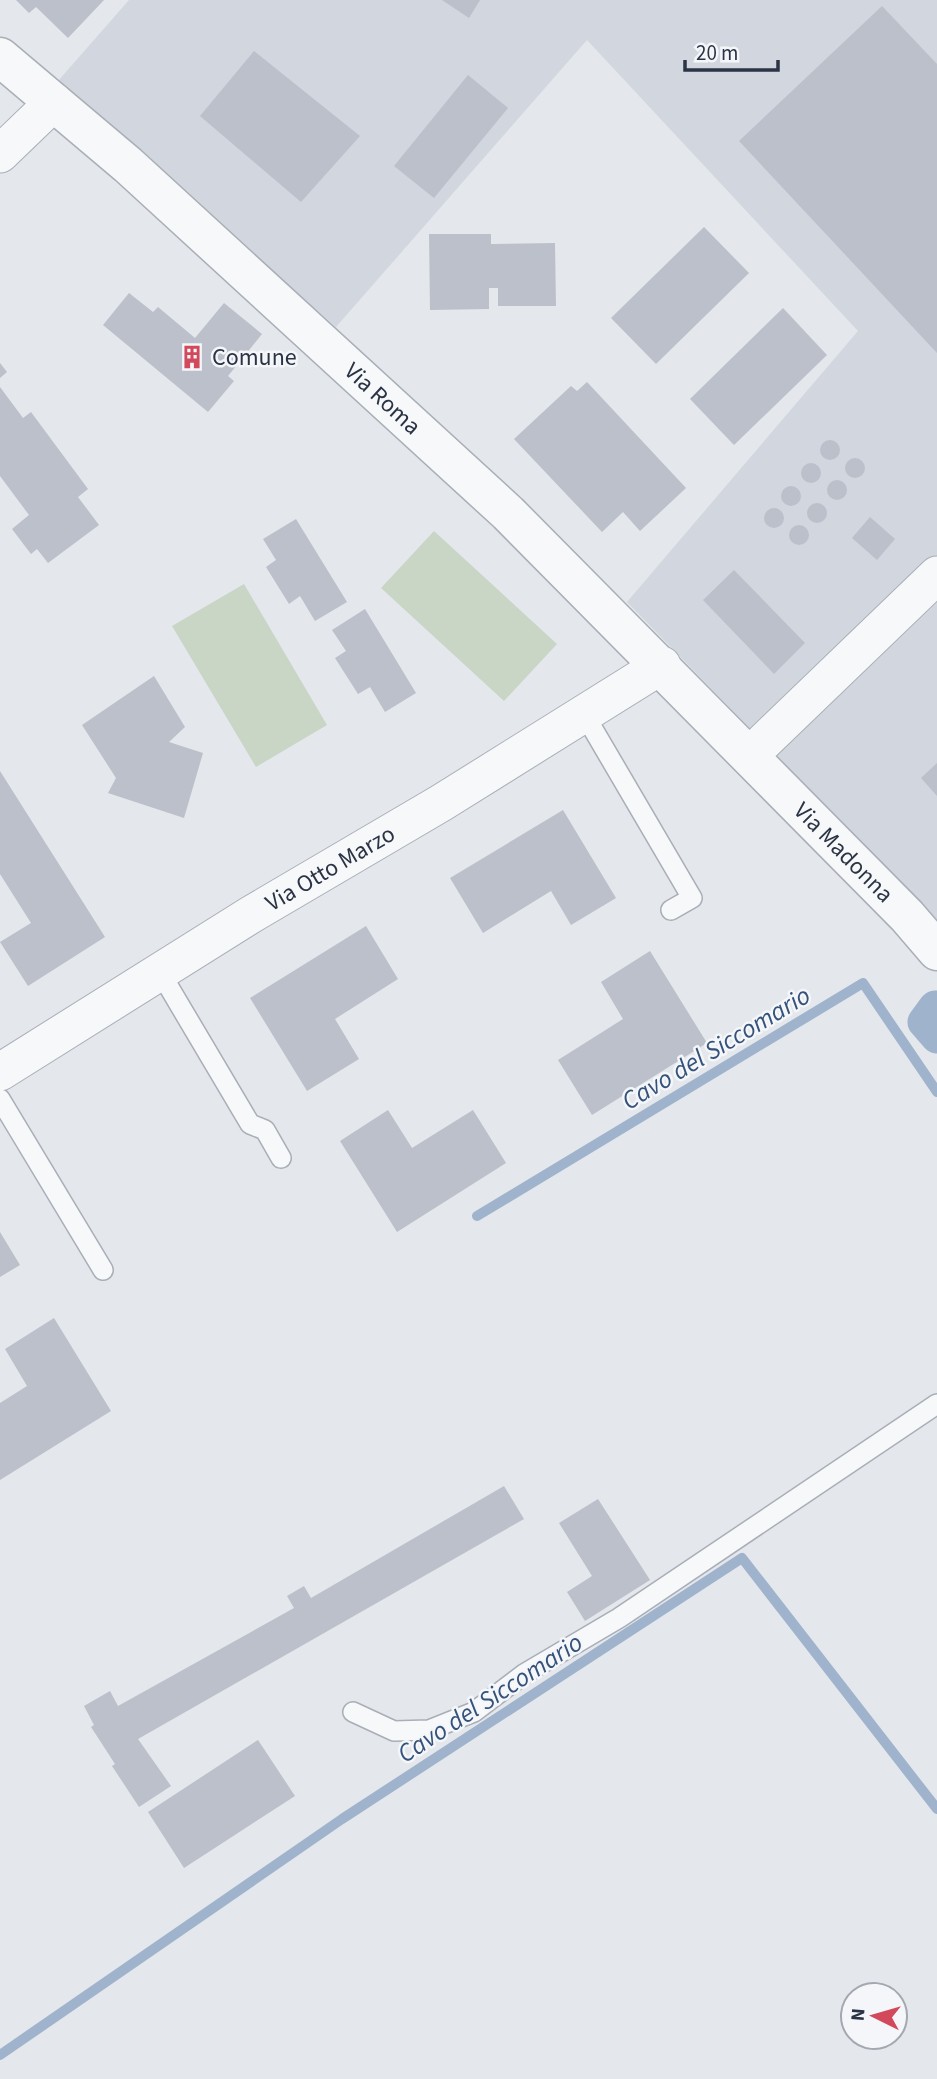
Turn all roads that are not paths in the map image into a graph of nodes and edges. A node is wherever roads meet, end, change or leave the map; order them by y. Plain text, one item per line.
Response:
1 (0, 57) edge
2 (54, 102) junction
3 (0, 154) edge
4 (937, 575) edge
5 (662, 665) junction
6 (583, 712) junction
7 (750, 755) junction
8 (671, 910) dead end
9 (937, 951) edge
10 (160, 972) junction
11 (0, 1072) edge
12 (0, 1099) edge
13 (281, 1158) dead end
14 (103, 1270) dead end
15 (937, 1404) edge
16 (353, 1712) dead end

1 - 2 street, Via Roma
2 - 3 street
2 - 5 street, Via Roma
4 - 7 street
5 - 6 street, Via Otto Marzo
5 - 7 street, Via Roma
6 - 8 lane
6 - 10 street, Via Otto Marzo
7 - 9 street, Via Madonna
10 - 11 street, Via Otto Marzo
10 - 13 lane
12 - 14 lane
15 - 16 lane

